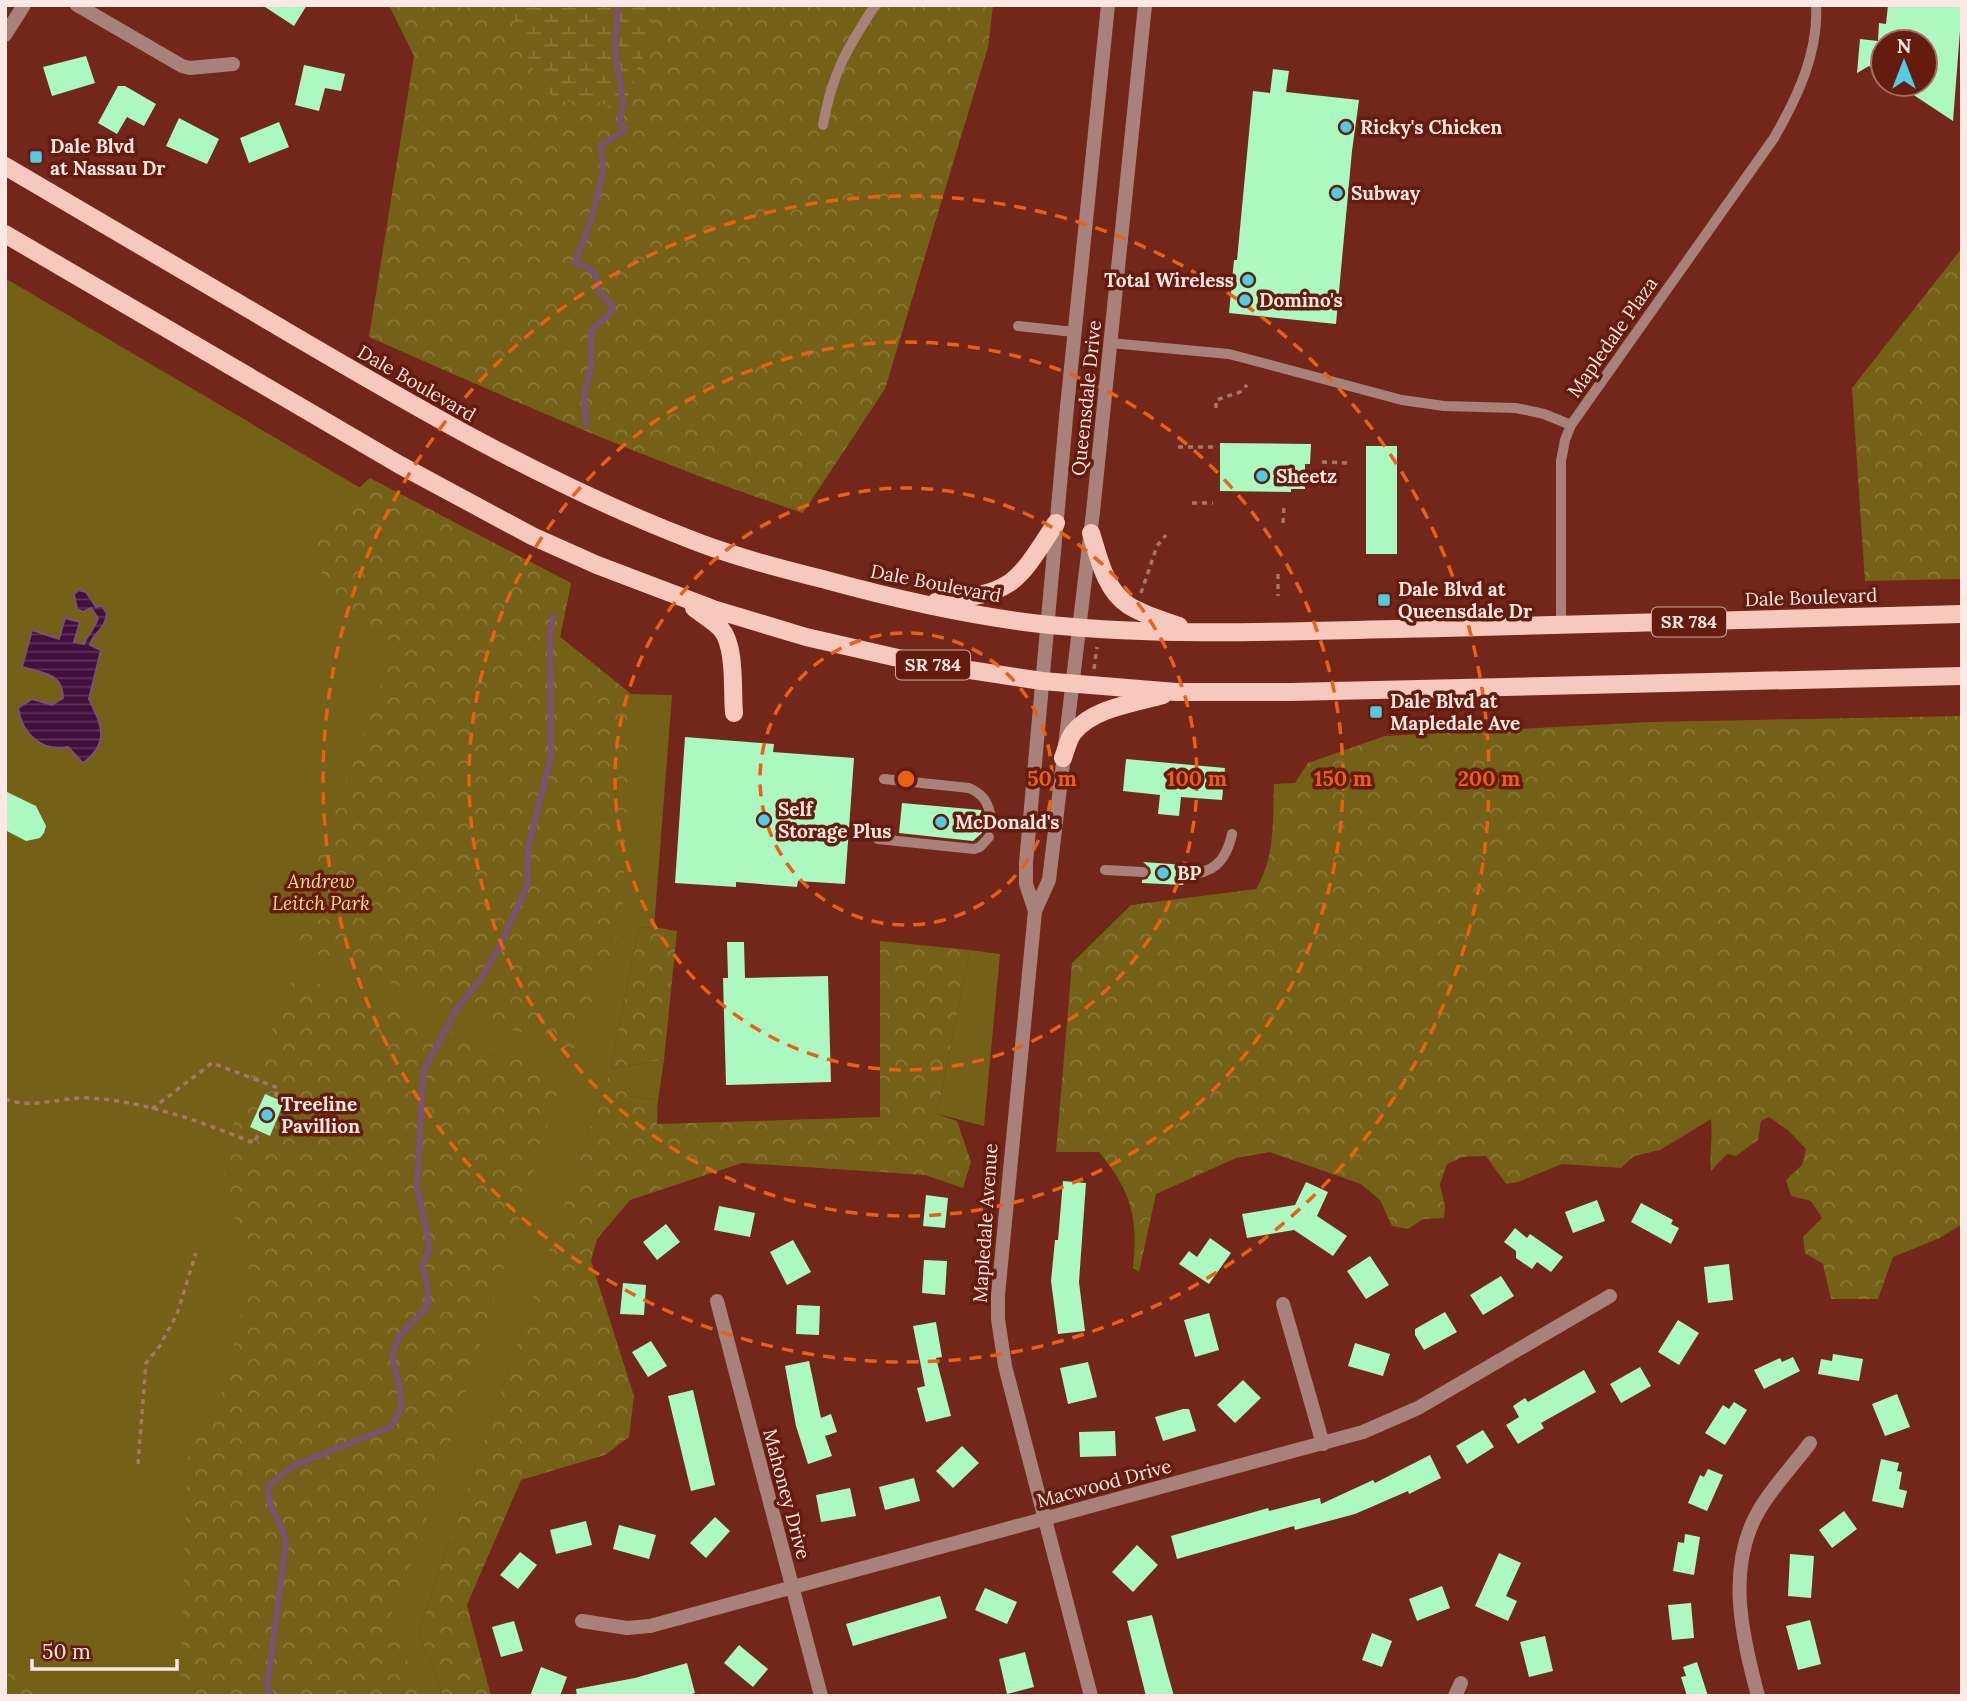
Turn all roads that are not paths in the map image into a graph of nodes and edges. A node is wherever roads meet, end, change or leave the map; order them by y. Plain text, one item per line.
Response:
1 (24, 5) edge
2 (77, 5) edge
3 (875, 5) edge
4 (1108, 5) edge
5 (1145, 5) edge
6 (1816, 5) edge
7 (5, 34) edge
8 (233, 64) dead end
9 (823, 125) dead end
10 (5, 166) edge
11 (5, 234) edge
12 (1018, 327) dead end
13 (1074, 332) junction
14 (1110, 343) junction
15 (1571, 425) junction
16 (1056, 523) junction
17 (1091, 533) junction
18 (680, 598) junction
19 (921, 604) junction
20 (1962, 614) edge
21 (1047, 625) junction
22 (1561, 626) junction
23 (1079, 627) junction
24 (1189, 631) junction
25 (1962, 676) edge
26 (1042, 681) junction
27 (1072, 684) junction
28 (1176, 692) junction
29 (734, 713) dead end
30 (1063, 758) junction
31 (884, 779) dead end
32 (991, 817) dead end
33 (1232, 834) dead end
34 (989, 837) dead end
35 (878, 839) dead end
36 (1105, 870) dead end
37 (1143, 872) dead end
38 (1184, 874) dead end
39 (1035, 911) junction
40 (1610, 1296) dead end
41 (717, 1301) dead end
42 (1283, 1304) dead end
43 (1810, 1443) dead end
44 (1323, 1444) junction
45 (1044, 1519) junction
46 (792, 1587) junction
47 (582, 1621) dead end
48 (821, 1696) edge
49 (1091, 1696) edge
50 (1758, 1696) edge

1 - 7 street
2 - 8 street
3 - 9 lane
4 - 13 street, Queensdale Drive
5 - 14 street, Queensdale Drive
6 - 15 lane, Mapledale Plaza
10 - 19 main road, Dale Boulevard / SR 784
11 - 18 main road, SR 784
12 - 13 lane
13 - 16 street, Queensdale Drive
14 - 15 lane, Mapledale Plaza
14 - 17 street, Queensdale Drive
15 - 22 lane
16 - 19 main road
16 - 21 street, Queensdale Drive
17 - 23 street, Queensdale Drive
17 - 24 main road
18 - 26 main road, SR 784
18 - 29 main road
19 - 21 main road, Dale Boulevard / SR 784
20 - 22 main road, Dale Boulevard / SR 784
21 - 23 main road, Dale Boulevard / SR 784
21 - 26 street, Mapledale Avenue
22 - 24 main road, Dale Boulevard / SR 784
23 - 24 main road, Dale Boulevard / SR 784
23 - 27 street, Mapledale Avenue
25 - 28 main road, SR 784
26 - 27 main road, SR 784
26 - 39 street, Mapledale Avenue
27 - 28 main road, SR 784
27 - 30 street, Mapledale Avenue
28 - 30 main road
30 - 39 street, Mapledale Avenue
31 - 32 lane
33 - 38 lane
34 - 35 lane
36 - 37 lane
39 - 45 street, Mapledale Avenue
40 - 44 street, Macwood Drive
41 - 46 street, Mahoney Drive
42 - 44 street
43 - 50 street
44 - 45 street, Macwood Drive
45 - 46 street, Macwood Drive
45 - 49 street, Mapledale Avenue
46 - 47 street, Macwood Drive
46 - 48 street, Mahoney Drive

